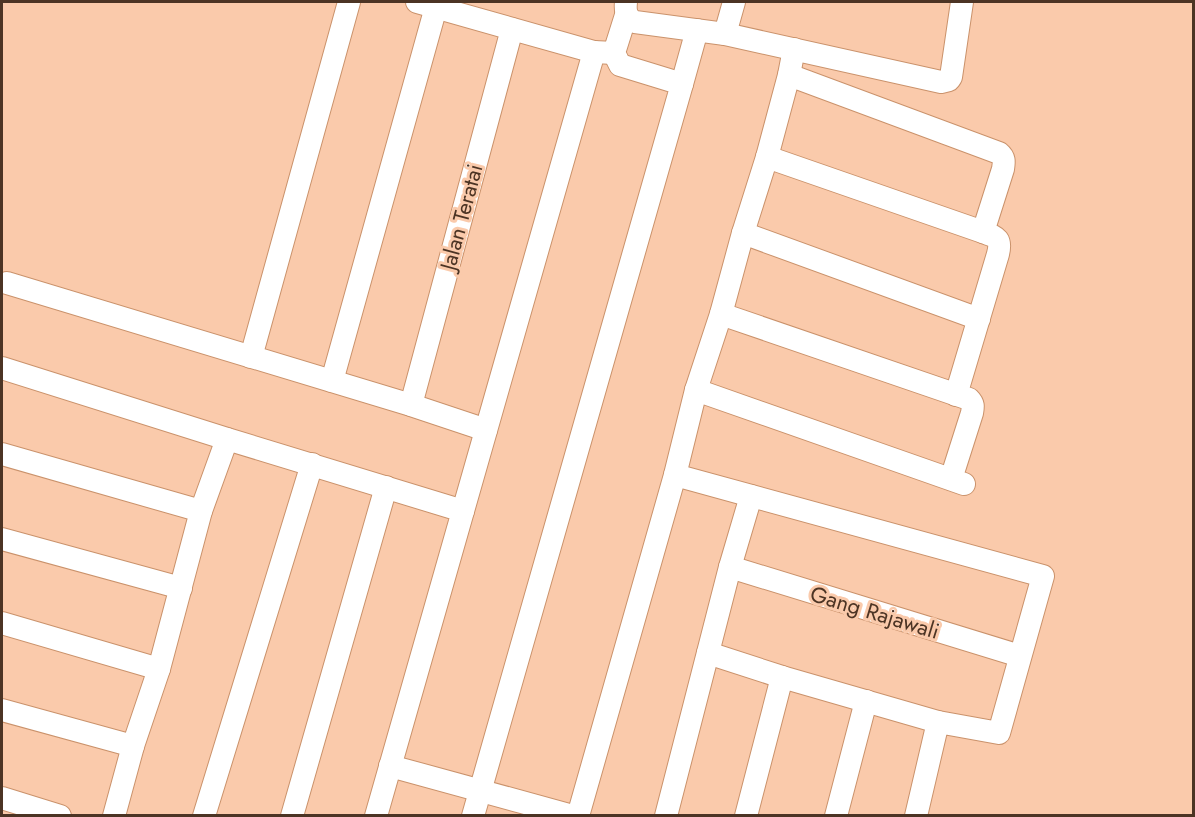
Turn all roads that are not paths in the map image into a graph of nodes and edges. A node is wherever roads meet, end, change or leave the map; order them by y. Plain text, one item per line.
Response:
1 (349, 2) edge
2 (734, 2) edge
3 (962, 2) edge
4 (427, 4) edge
5 (626, 8) edge
6 (512, 29) junction
7 (697, 30) junction
8 (725, 34) junction
9 (794, 49) junction
10 (604, 53) junction
11 (789, 75) junction
12 (682, 84) junction
13 (766, 157) junction
14 (983, 232) junction
15 (743, 233) junction
16 (7, 283) dead end
17 (721, 314) junction
18 (979, 319) junction
19 (251, 357) junction
20 (2, 368) edge
21 (332, 381) junction
22 (696, 390) junction
23 (956, 395) junction
24 (411, 405) junction
25 (486, 430) junction
26 (227, 439) junction
27 (2, 454) edge
28 (312, 464) junction
29 (675, 475) junction
30 (386, 487) junction
31 (751, 496) junction
32 (463, 510) junction
33 (201, 511) junction
34 (2, 539) edge
35 (730, 567) junction
36 (181, 588) junction
37 (2, 623) edge
38 (708, 652) junction
39 (1020, 656) junction
40 (159, 669) junction
41 (782, 677) junction
42 (866, 701) junction
43 (2, 710) edge
44 (938, 723) junction
45 (133, 746) junction
46 (390, 766) junction
47 (481, 790) junction
48 (2, 798) edge
49 (60, 816) edge
50 (114, 816) edge
51 (204, 816) edge
52 (292, 816) edge
53 (376, 816) edge
54 (473, 816) edge
55 (573, 816) edge
56 (578, 816) edge
57 (666, 816) edge
58 (746, 816) edge
59 (836, 816) edge
60 (916, 816) edge

1 - 19 street
2 - 8 street
3 - 9 street
4 - 6 street
4 - 21 street
5 - 7 street
5 - 10 street
6 - 10 street
6 - 24 street, Jalan Teratai
7 - 8 street
7 - 12 street
8 - 9 street
9 - 11 street
10 - 12 street
10 - 25 street
11 - 13 street
11 - 14 street
12 - 47 street
13 - 14 street
13 - 15 street
14 - 18 street
15 - 17 street
15 - 18 street
16 - 19 street
17 - 22 street
17 - 23 street
18 - 23 street
19 - 21 street
20 - 26 street
21 - 24 street
22 - 23 street
22 - 29 street
24 - 25 street
25 - 32 street
26 - 28 street
26 - 33 street
27 - 33 street
28 - 30 street
28 - 51 street
29 - 31 street
29 - 56 street
30 - 32 street
30 - 52 street
31 - 35 street
31 - 39 street
32 - 46 street
33 - 36 street
34 - 36 street
35 - 38 street
35 - 39 street, Gang Rajawali
36 - 40 street
37 - 40 street
38 - 41 street
38 - 57 street
39 - 44 street
40 - 45 street
41 - 42 street
41 - 58 street
42 - 44 street
42 - 59 street
43 - 45 street
44 - 60 street
45 - 50 street
46 - 47 street
46 - 53 street
47 - 54 street
47 - 55 street
48 - 49 street

